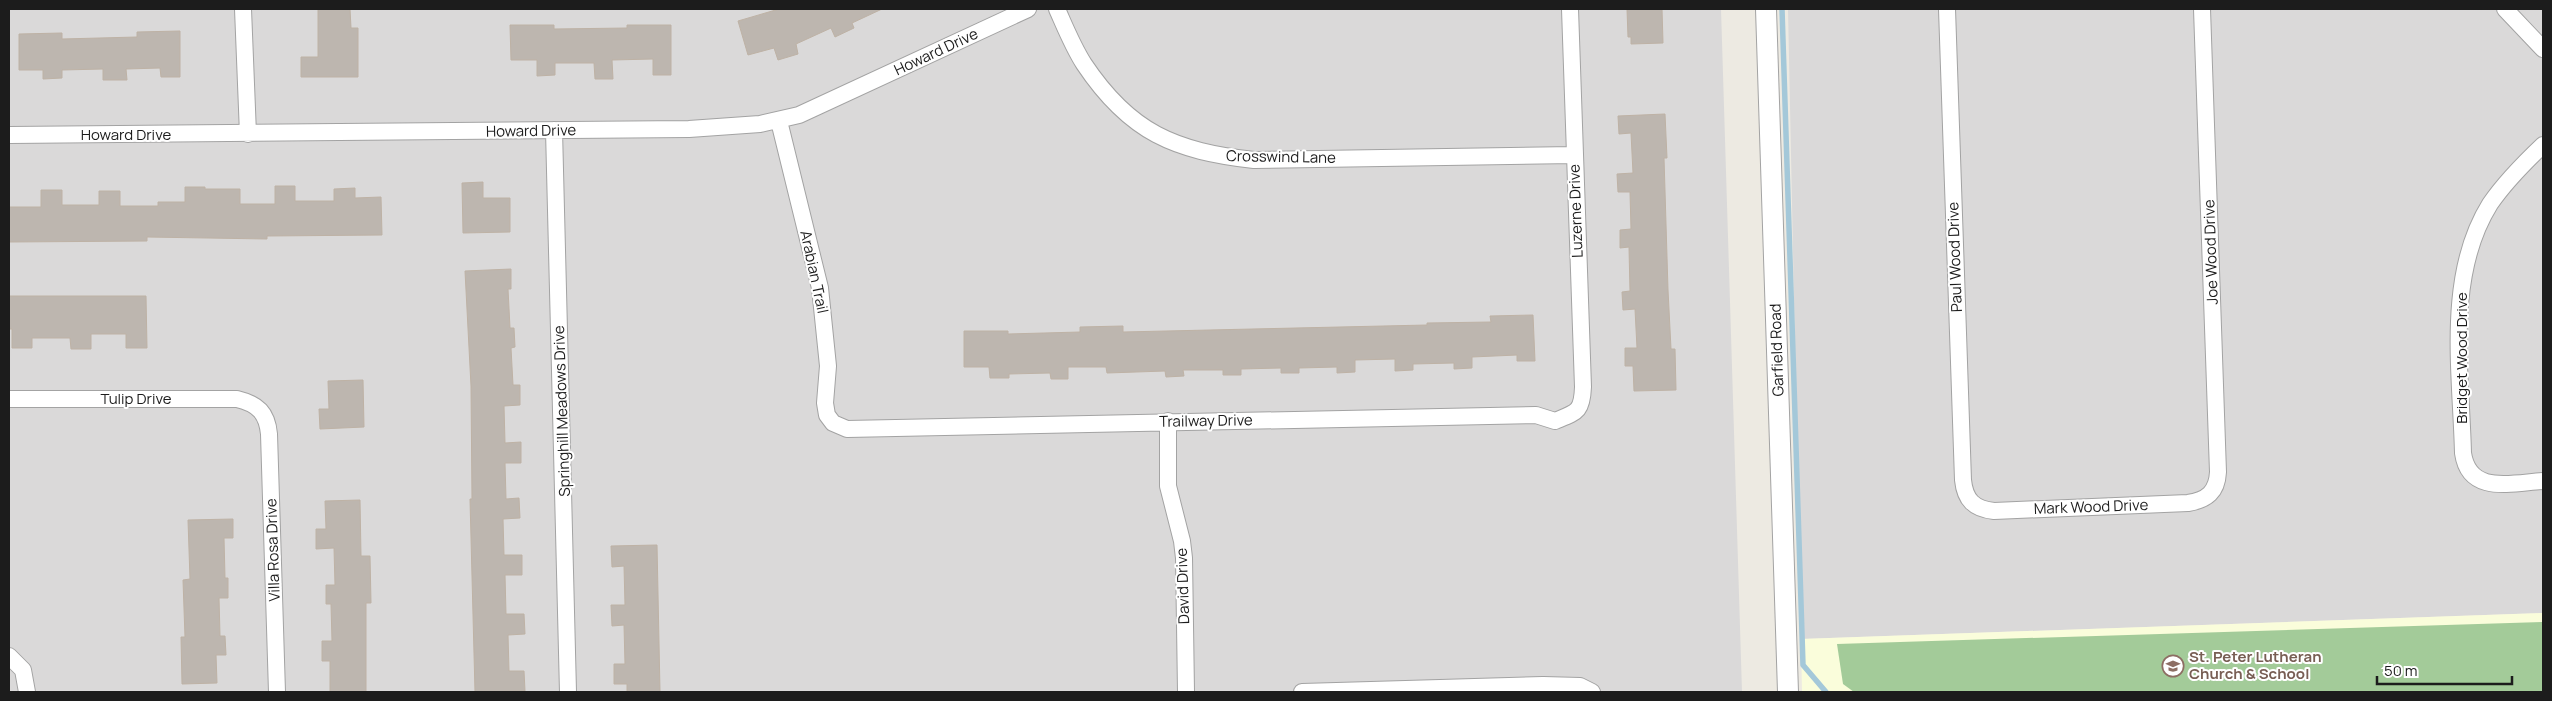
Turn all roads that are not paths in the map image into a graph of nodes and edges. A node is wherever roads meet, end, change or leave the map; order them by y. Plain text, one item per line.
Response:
1 (243, 9) edge
2 (1028, 9) edge
3 (1056, 9) edge
4 (1570, 9) edge
5 (1766, 9) edge
6 (1947, 9) edge
7 (2202, 9) edge
8 (2505, 9) edge
9 (2543, 49) edge
10 (780, 121) junction
11 (554, 130) junction
12 (248, 134) junction
13 (9, 136) edge
14 (2543, 145) edge
15 (1574, 155) junction
16 (9, 399) edge
17 (261, 410) joint
18 (1577, 412) joint
19 (1168, 421) junction
20 (833, 423) joint
21 (2543, 481) edge
22 (2211, 494) joint
23 (1971, 503) joint
24 (9, 656) edge
25 (1591, 691) edge
26 (27, 692) edge
27 (277, 692) edge
28 (568, 692) edge
29 (1186, 692) edge
30 (1302, 692) edge
31 (1346, 692) edge
32 (1788, 692) edge

1 - 12 street
2 - 10 street, Howard Drive
3 - 15 street, Crosswind Lane
4 - 15 street, Luzerne Drive
5 - 32 street, Garfield Road
6 - 23 street, Paul Wood Drive
7 - 22 street, Joe Wood Drive
8 - 9 street
10 - 11 street, Howard Drive
10 - 20 street, Arabian Trail
11 - 12 street, Howard Drive
11 - 28 street, Springhill Meadows Drive
12 - 13 street, Howard Drive
14 - 21 street, Bridget Wood Drive
15 - 18 street, Luzerne Drive
16 - 17 street, Tulip Drive
17 - 27 street, Villa Rosa Drive
18 - 19 street, Trailway Drive
19 - 20 street, Trailway Drive
19 - 29 street, David Drive
22 - 23 street, Mark Wood Drive
24 - 26 street
25 - 31 street
30 - 31 street

